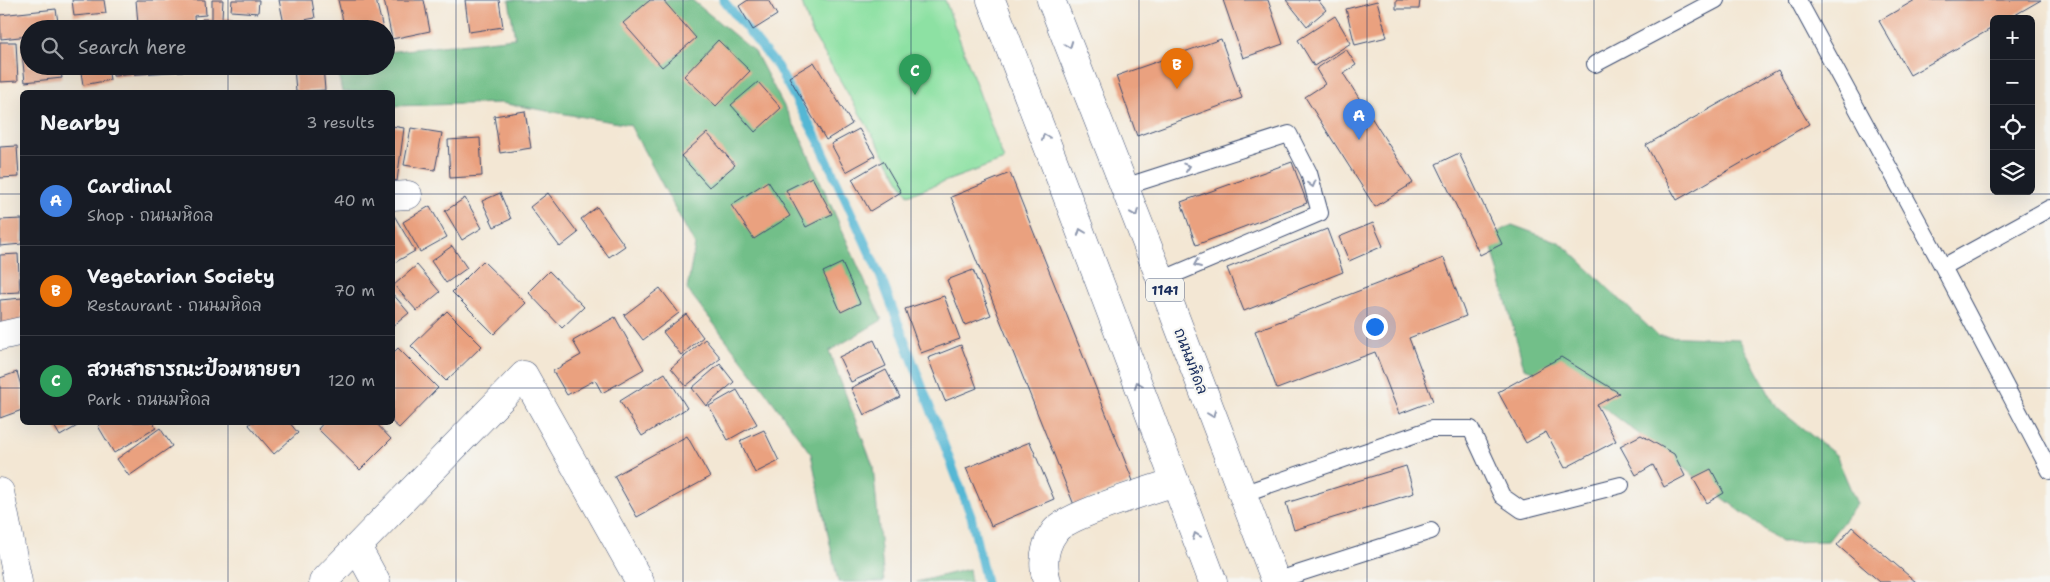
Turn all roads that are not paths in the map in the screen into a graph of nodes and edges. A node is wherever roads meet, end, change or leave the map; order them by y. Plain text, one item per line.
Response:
1 (991, 0) edge
2 (1051, 0) edge
3 (1716, 0) edge
4 (1798, 0) edge
5 (1594, 64) dead end
6 (1124, 187) junction
7 (2050, 208) edge
8 (1944, 266) junction
9 (1161, 280) junction
10 (20, 331) edge
11 (0, 336) edge
12 (2050, 472) edge
13 (1175, 482) junction
14 (1621, 486) dead end
15 (0, 492) edge
16 (1242, 494) junction
17 (1431, 531) dead end
18 (357, 547) junction
19 (18, 582) edge
20 (323, 582) edge
21 (376, 582) edge
22 (640, 582) edge
23 (1047, 582) edge
24 (1213, 582) edge
25 (1276, 582) edge

13 -> 1 main road
2 -> 6 main road, ถนนมหิดล / 1141
3 - 5 lane
4 - 8 lane
6 -> 9 main road, ถนนมหิดล / 1141
6 -> 9 lane
7 - 8 lane
8 - 12 lane
9 -> 16 main road, ถนนมหิดล / 1141
10 - 11 main road
13 - 23 main road
24 -> 13 main road
14 - 16 lane
15 - 19 main road
16 - 25 main road, ถนนมหิดล / 1141
17 - 25 lane
18 - 20 main road
18 - 21 main road
18 - 22 main road

